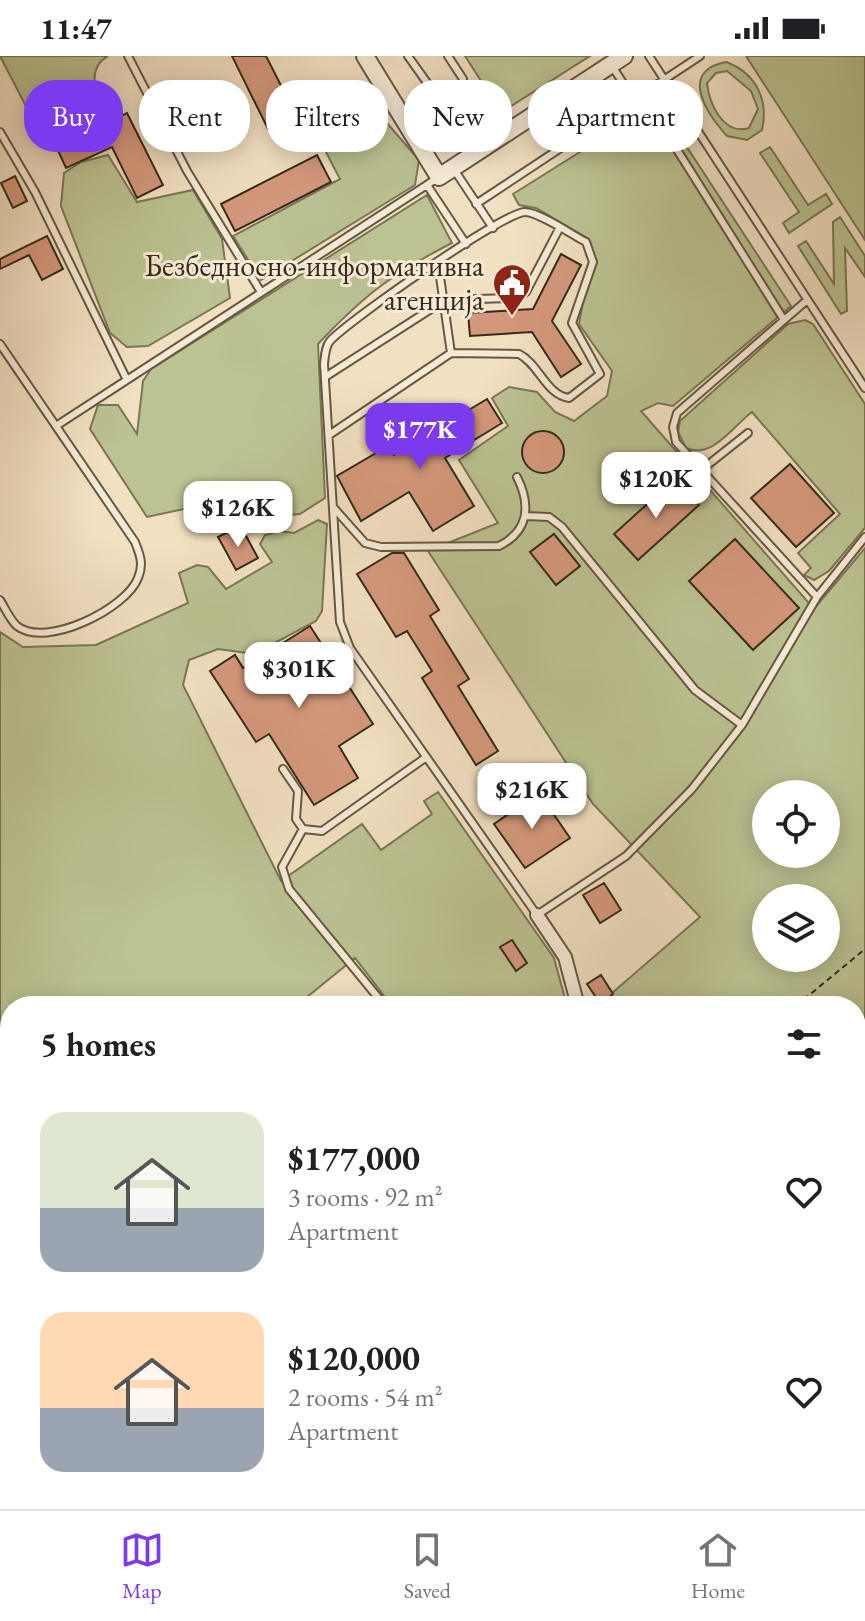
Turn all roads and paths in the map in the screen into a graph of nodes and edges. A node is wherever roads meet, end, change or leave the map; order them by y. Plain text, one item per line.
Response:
1 (128, 56) edge
2 (365, 56) edge
3 (408, 56) edge
4 (448, 56) edge
5 (649, 56) edge
6 (700, 56) edge
7 (618, 60) edge
8 (626, 80) edge
9 (664, 80) joint
10 (0, 132) edge
11 (703, 141) edge
12 (555, 152) edge
13 (678, 152) edge
14 (440, 177) junction
15 (476, 204) junction
16 (493, 228) junction
17 (559, 229) junction
18 (466, 244) junction
19 (438, 263) junction
20 (261, 292) junction
21 (445, 300) junction
22 (806, 301) junction
23 (784, 320) junction
24 (0, 344) edge
25 (451, 353) junction
26 (325, 377) junction
27 (126, 378) junction
28 (865, 388) edge
29 (56, 426) junction
30 (748, 433) dead end
31 (329, 435) junction
32 (700, 471) junction
33 (517, 477) dead end
34 (333, 507) junction
35 (525, 516) junction
36 (865, 537) edge
37 (817, 597) junction
38 (0, 600) edge
39 (742, 725) junction
40 (425, 758) junction
41 (283, 769) dead end
42 (303, 829) junction
43 (537, 915) junction
44 (865, 949) edge
45 (377, 996) edge
46 (575, 996) edge
47 (808, 996) edge

1 - 20 lane
2 - 14 street
3 - 4 lane
5 - 9 lane
6 - 9 lane
7 - 8 lane
7 - 14 street
10 - 27 lane
11 - 22 lane
12 - 15 lane
13 - 23 lane
14 - 15 lane
14 - 18 lane
14 - 20 lane
15 - 16 lane
16 - 17 lane
16 - 18 lane
17 - 21 lane
17 - 25 lane
18 - 19 lane
19 - 21 lane
19 - 26 lane
20 - 27 lane
21 - 25 lane
21 - 26 lane
22 - 23 lane
22 - 28 lane
23 - 32 lane
24 - 29 lane
25 - 31 lane
26 - 31 lane
27 - 29 lane
29 - 38 lane
30 - 32 lane
31 - 34 lane
32 - 37 lane
33 - 35 lane
34 - 35 lane
34 - 40 lane
35 - 39 lane
36 - 37 lane
37 - 39 lane
39 - 43 lane
40 - 42 lane
40 - 43 lane
41 - 42 lane
42 - 45 lane
43 - 46 street
44 - 47 path

